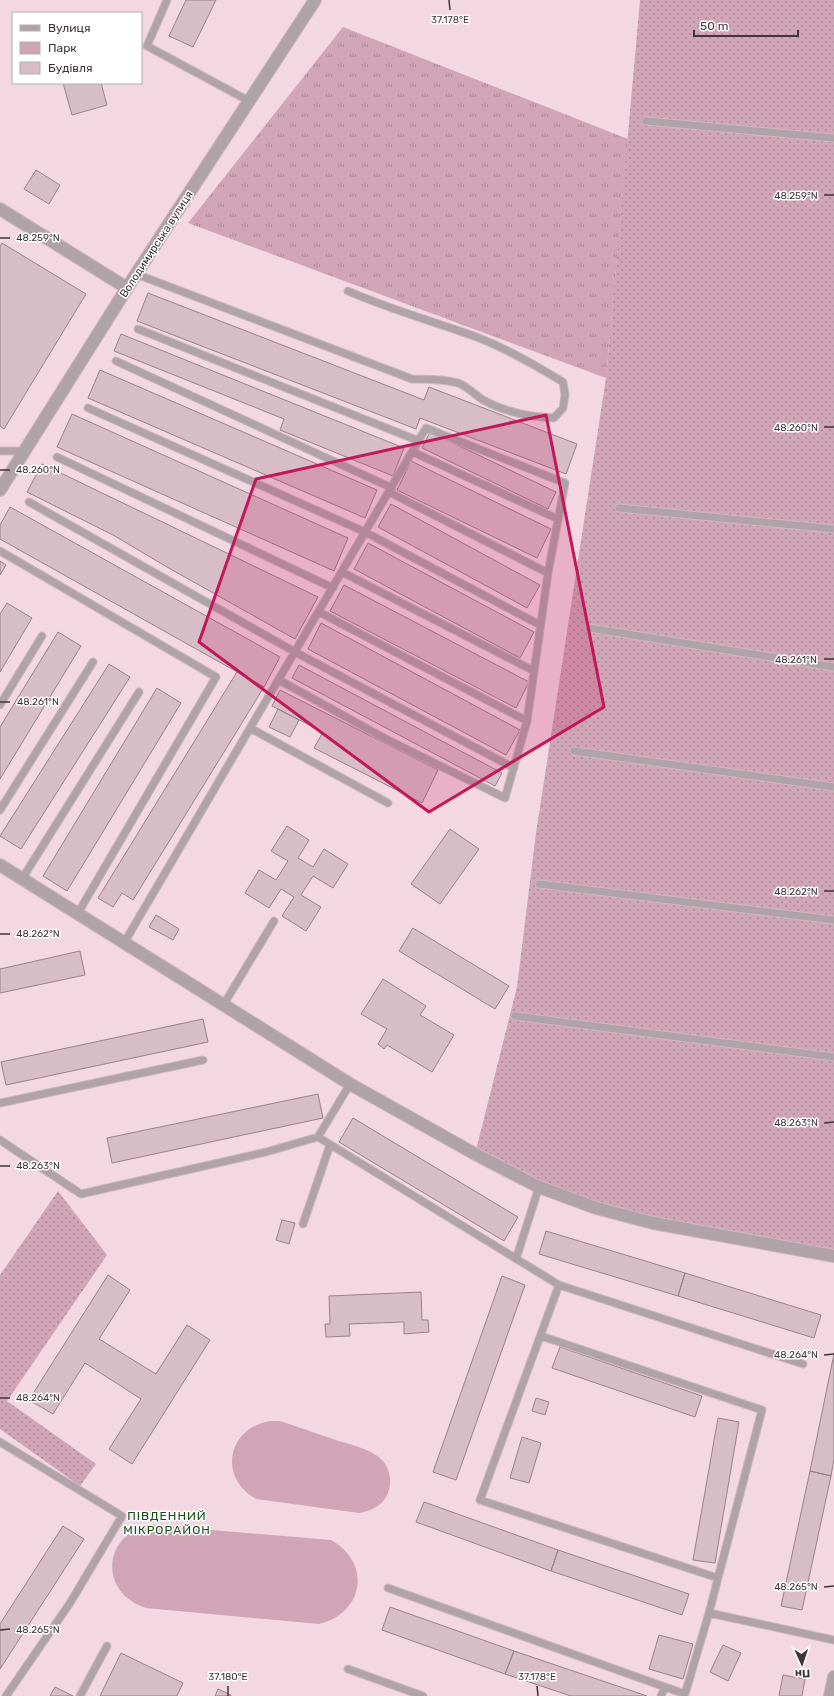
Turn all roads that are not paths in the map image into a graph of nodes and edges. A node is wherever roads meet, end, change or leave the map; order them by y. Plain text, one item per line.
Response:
1 (167, 0) edge
2 (315, 0) edge
3 (249, 101) junction
4 (646, 121) dead end
5 (834, 138) edge
6 (0, 209) edge
7 (136, 274) junction
8 (127, 288) junction
9 (348, 290) dead end
10 (138, 329) dead end
11 (116, 361) dead end
12 (88, 408) dead end
13 (419, 441) junction
14 (25, 450) junction
15 (0, 451) edge
16 (413, 452) junction
17 (57, 457) dead end
18 (0, 490) edge
19 (390, 490) junction
20 (29, 502) dead end
21 (620, 508) dead end
22 (558, 519) junction
23 (834, 529) edge
24 (365, 532) junction
25 (0, 552) edge
26 (342, 572) junction
27 (548, 573) junction
28 (333, 588) junction
29 (318, 612) junction
30 (540, 625) junction
31 (589, 628) dead end
32 (42, 636) dead end
33 (295, 652) junction
34 (93, 662) dead end
35 (834, 666) edge
36 (534, 671) junction
37 (279, 680) junction
38 (139, 692) dead end
39 (0, 705) edge
40 (527, 721) junction
41 (250, 728) junction
42 (574, 751) dead end
43 (514, 768) junction
44 (834, 787) edge
45 (388, 803) dead end
46 (0, 810) edge
47 (0, 866) edge
48 (22, 879) junction
49 (539, 884) dead end
50 (78, 914) junction
51 (834, 920) edge
52 (274, 921) dead end
53 (124, 943) junction
54 (224, 1004) junction
55 (514, 1016) dead end
56 (834, 1057) edge
57 (203, 1060) dead end
58 (350, 1084) junction
59 (0, 1103) edge
60 (318, 1137) junction
61 (0, 1140) edge
62 (330, 1145) junction
63 (539, 1187) junction
64 (303, 1224) dead end
65 (834, 1256) edge
66 (516, 1259) junction
67 (559, 1285) junction
68 (540, 1336) junction
69 (803, 1364) dead end
70 (0, 1442) edge
71 (718, 1578) junction
72 (388, 1588) dead end
73 (708, 1613) junction
74 (834, 1640) edge
75 (107, 1646) dead end
76 (348, 1670) dead end
77 (834, 1677) edge
78 (665, 1687) junction
79 (6, 1696) edge
80 (80, 1696) edge
81 (423, 1696) edge
82 (661, 1696) edge
83 (830, 1696) edge

1 - 3 lane
2 - 3 street, Володимирська вулиця
3 - 7 street, Володимирська вулиця
4 - 5 lane
6 - 8 street
7 - 8 street, Володимирська вулиця
7 - 9 lane
8 - 14 street, Володимирська вулиця
10 - 13 lane
11 - 19 lane
12 - 24 lane
13 - 16 lane
13 - 22 lane
14 - 15 lane
14 - 18 street, Володимирська вулиця
16 - 19 lane
16 - 22 lane
17 - 28 lane
19 - 24 lane
19 - 27 lane
20 - 33 lane
21 - 23 lane
22 - 27 lane
24 - 26 lane
24 - 30 lane
25 - 50 lane
26 - 28 lane
26 - 36 lane
27 - 30 lane
28 - 29 lane
29 - 33 lane
29 - 40 lane
30 - 36 lane
31 - 35 lane
32 - 39 lane
33 - 37 lane
33 - 43 lane
34 - 46 lane
36 - 40 lane
37 - 41 lane
37 - 43 lane
38 - 48 lane
40 - 43 lane
41 - 45 lane
41 - 53 lane
42 - 44 lane
47 - 48 street
48 - 50 street
49 - 51 lane
50 - 53 street
52 - 54 lane
53 - 54 street
54 - 58 street
55 - 56 lane
57 - 59 lane
58 - 60 lane
58 - 63 street
60 - 61 lane
60 - 62 lane
62 - 64 lane
62 - 66 lane
63 - 65 street
63 - 66 lane
66 - 67 lane
67 - 68 lane
67 - 69 lane
68 - 71 lane
68 - 71 lane
70 - 79 lane
71 - 73 lane
72 - 78 lane
73 - 74 lane
73 - 78 lane
75 - 80 lane
76 - 81 lane
77 - 83 street
78 - 82 lane

